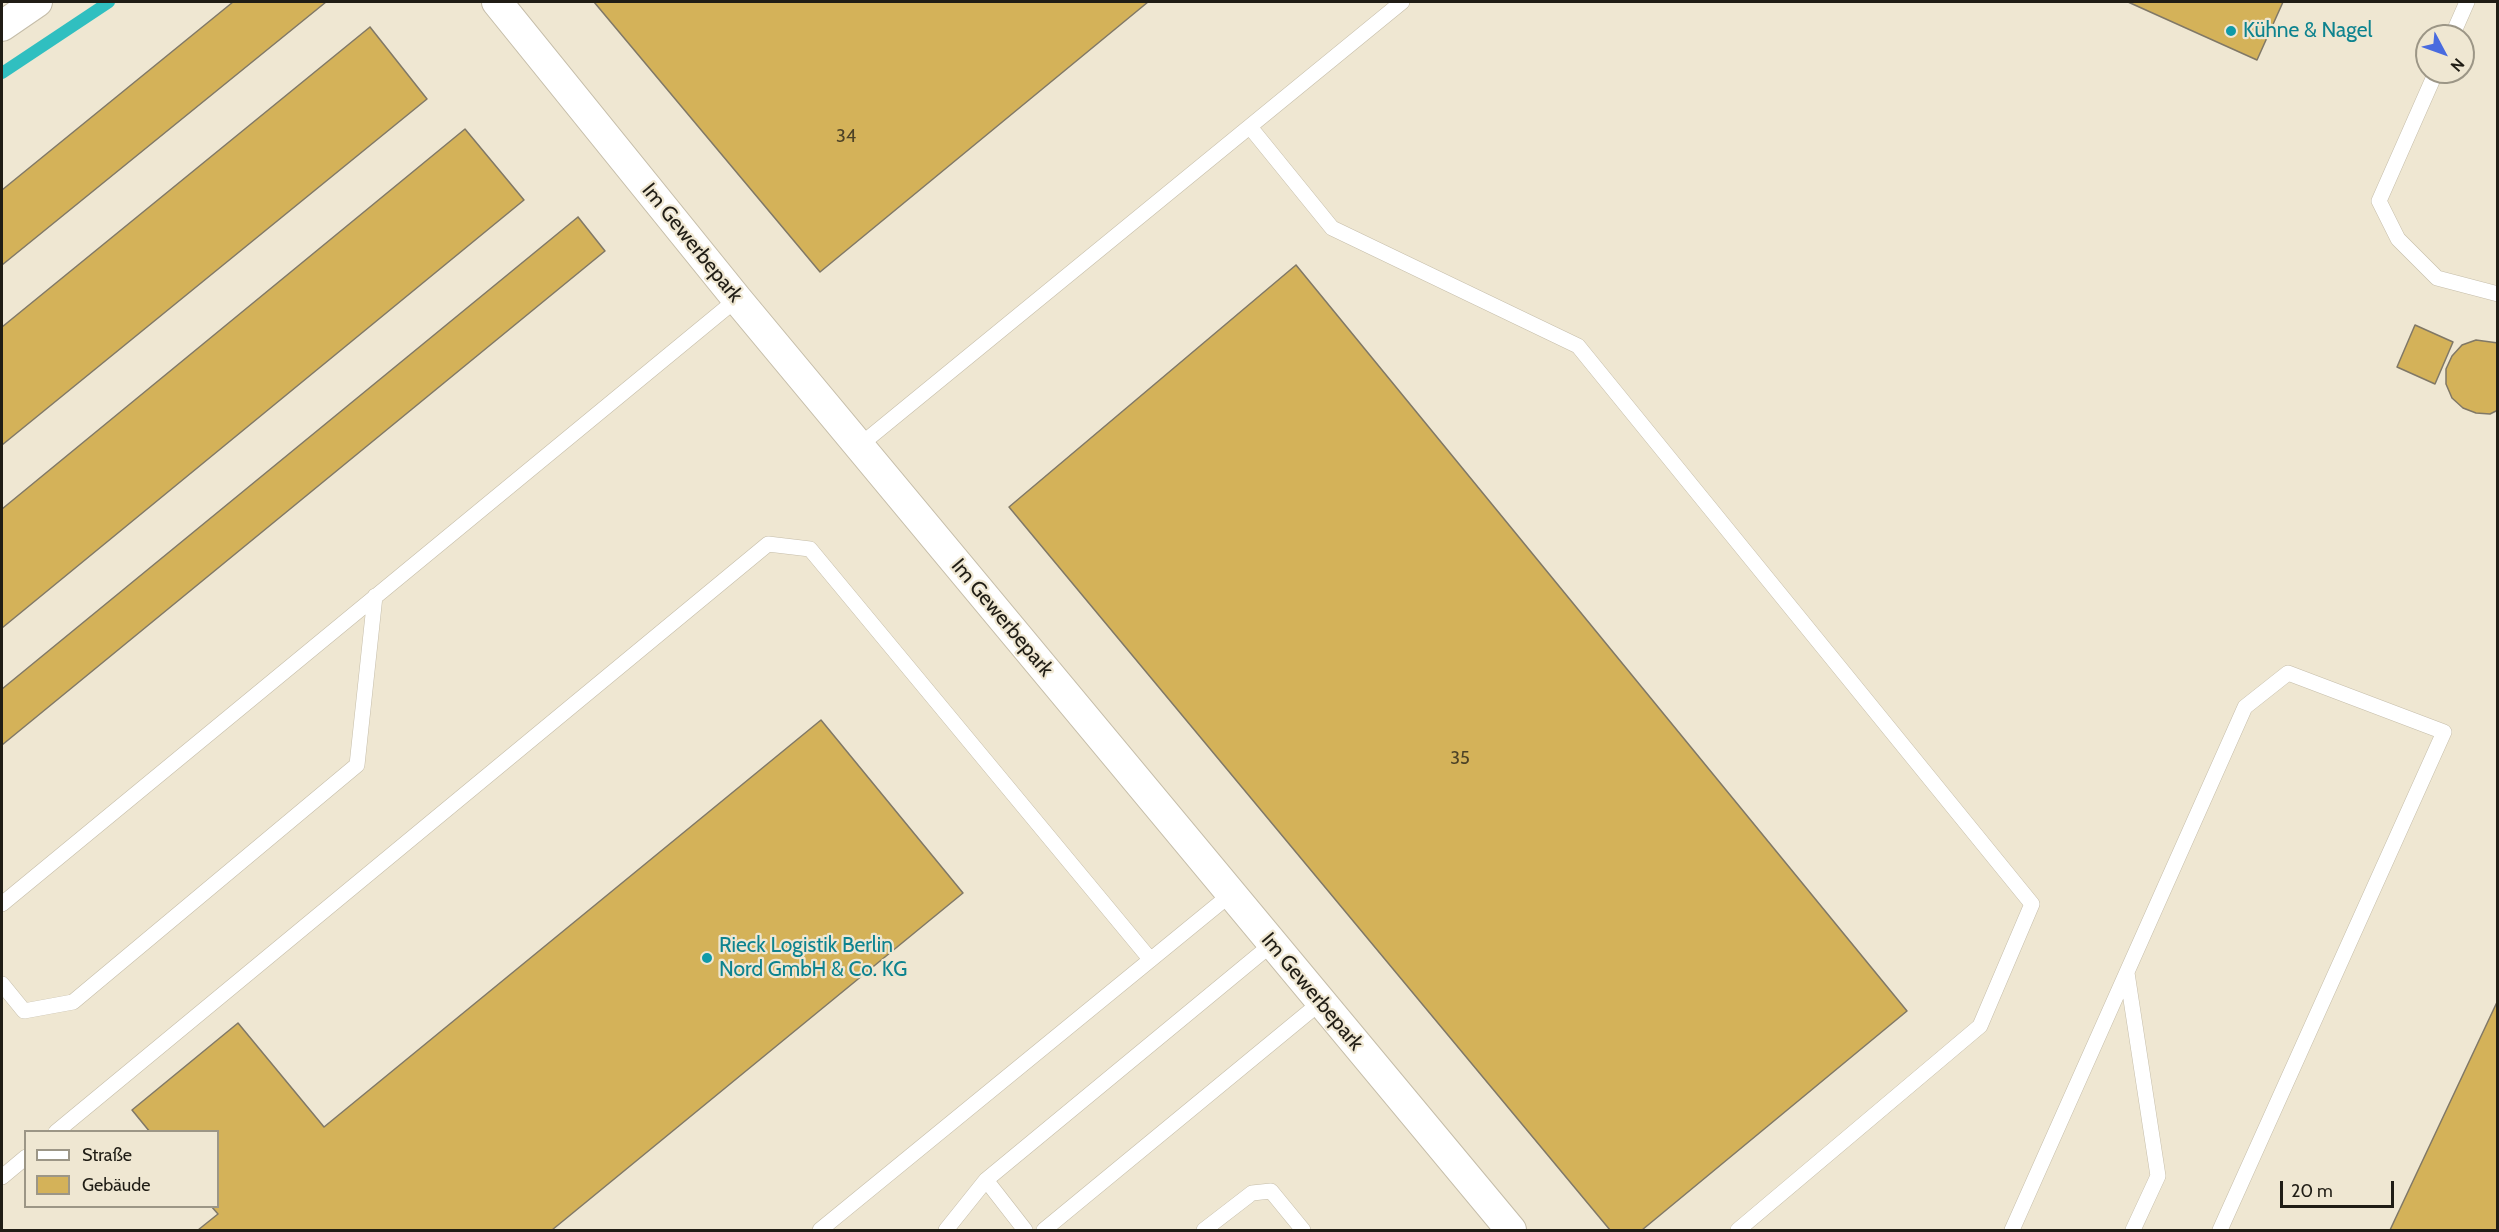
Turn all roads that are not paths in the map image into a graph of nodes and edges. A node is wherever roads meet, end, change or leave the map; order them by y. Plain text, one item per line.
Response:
1 (37, 2) edge
2 (497, 2) edge
3 (1402, 2) edge
4 (2467, 2) edge
5 (2457, 24) edge
6 (2, 26) edge
7 (2431, 84) edge
8 (1250, 127) junction
9 (2498, 294) edge
10 (737, 299) junction
11 (859, 446) junction
12 (375, 596) junction
13 (1232, 894) junction
14 (2, 904) edge
15 (1272, 944) junction
16 (1150, 959) junction
17 (2127, 973) junction
18 (2, 984) edge
19 (1321, 1002) junction
20 (57, 1130) edge
21 (24, 1159) edge
22 (2, 1177) edge
23 (986, 1180) junction
24 (820, 1230) edge
25 (946, 1230) edge
26 (1024, 1230) edge
27 (1044, 1230) edge
28 (1204, 1230) edge
29 (1303, 1230) edge
30 (1511, 1230) edge
31 (1738, 1230) edge
32 (2012, 1230) edge
33 (2133, 1230) edge
34 (2220, 1230) edge

1 - 6 street
2 - 10 street, Im Gewerbepark
3 - 8 lane
4 - 5 lane
7 - 9 lane
8 - 11 lane
8 - 31 lane
10 - 11 street, Im Gewerbepark
10 - 12 lane
11 - 13 street, Im Gewerbepark
12 - 14 lane
12 - 18 lane
13 - 15 street, Im Gewerbepark
13 - 16 lane
15 - 19 street, Im Gewerbepark
15 - 23 lane
16 - 20 lane
16 - 24 lane
17 - 32 lane
17 - 33 lane
17 - 34 lane
19 - 27 lane
19 - 30 street, Im Gewerbepark
21 - 22 lane
23 - 25 lane
23 - 26 lane
28 - 29 lane

